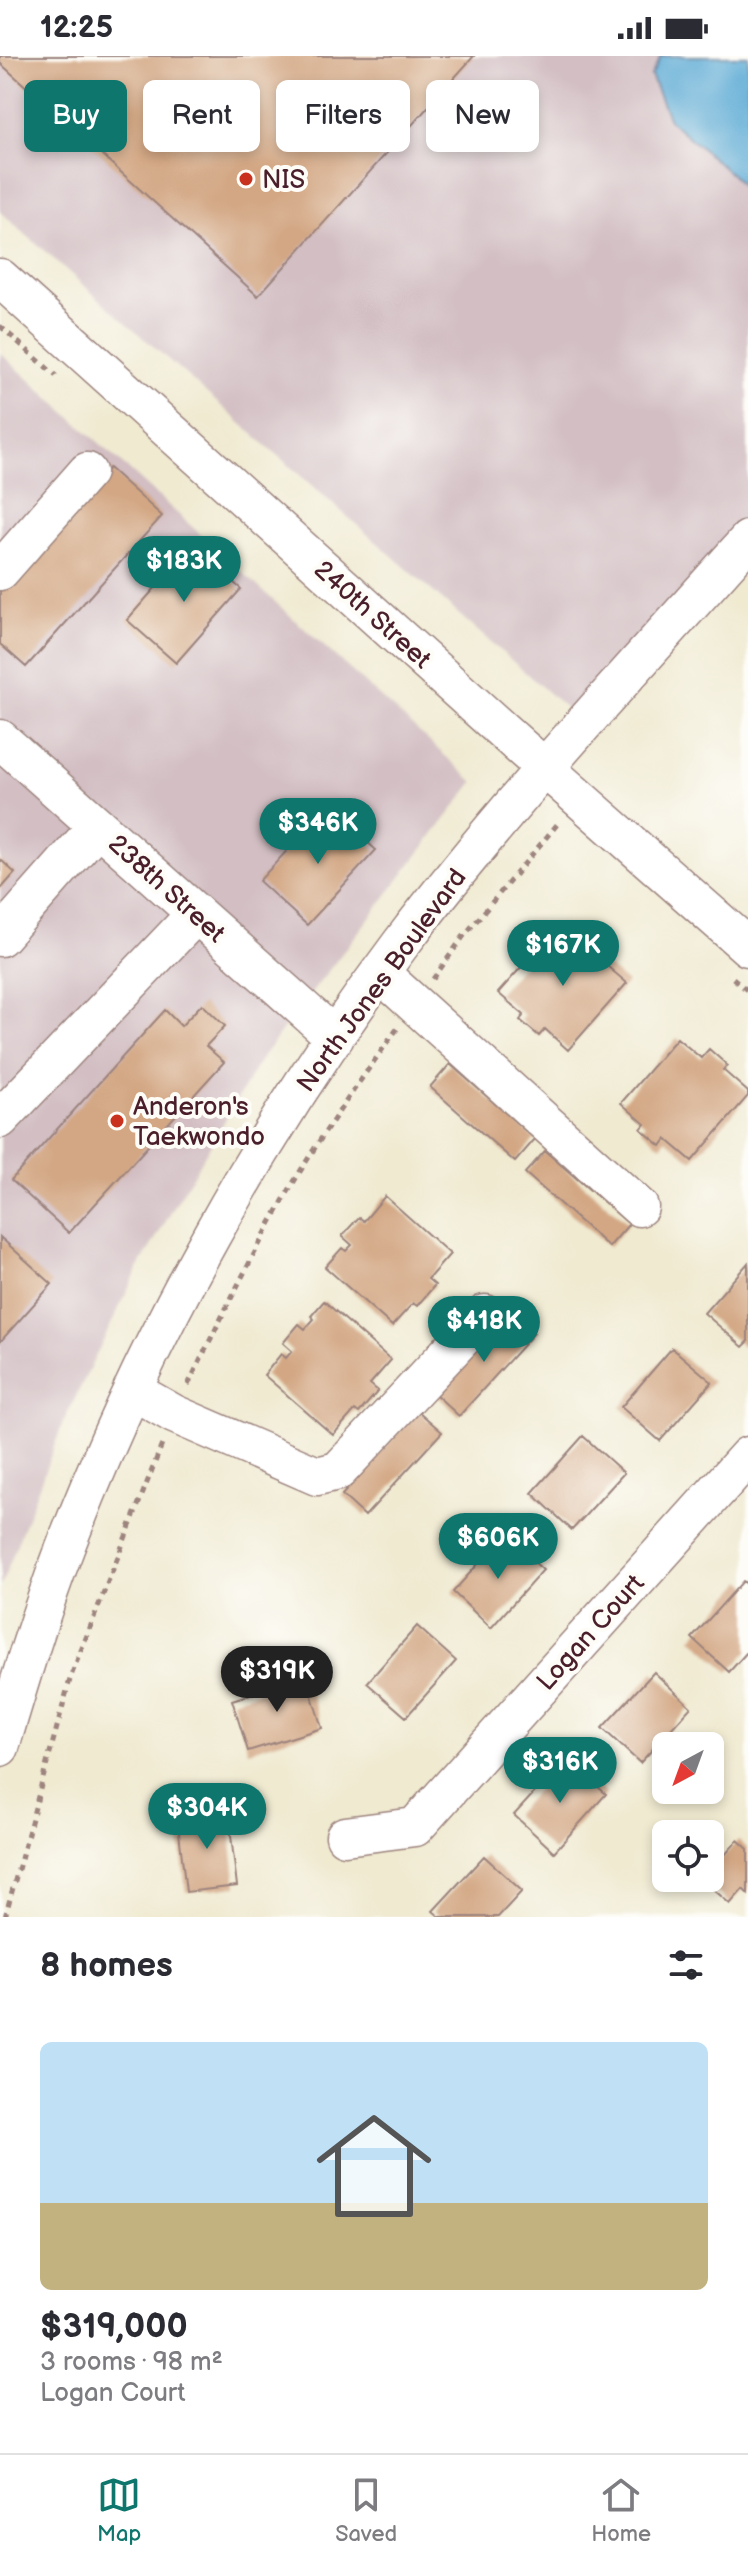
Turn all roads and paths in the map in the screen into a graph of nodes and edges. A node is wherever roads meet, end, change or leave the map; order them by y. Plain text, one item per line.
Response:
1 (0, 278) edge
2 (87, 472) dead end
3 (748, 540) edge
4 (0, 571) edge
5 (0, 739) edge
6 (545, 768) junction
7 (561, 821) dead end
8 (98, 826) junction
9 (196, 914) junction
10 (0, 937) edge
11 (748, 947) edge
12 (380, 973) junction
13 (416, 1003) junction
14 (335, 1037) junction
15 (0, 1119) edge
16 (639, 1207) dead end
17 (485, 1314) dead end
18 (132, 1390) junction
19 (174, 1414) junction
20 (748, 1456) edge
21 (14, 1653) edge
22 (0, 1747) edge
23 (345, 1836) dead end
24 (5, 1917) edge

1 - 6 street, 240th Street
2 - 4 street
3 - 6 street, North Jones Boulevard
5 - 8 street, 238th Street
6 - 11 street, 240th Street
6 - 12 street, North Jones Boulevard
7 - 13 path
8 - 9 street, 238th Street
8 - 10 street
9 - 14 street, 238th Street
9 - 15 street
12 - 13 street
12 - 14 street, North Jones Boulevard
13 - 16 street
13 - 19 path
14 - 18 street, North Jones Boulevard
17 - 19 street
18 - 19 street
18 - 21 street, North Jones Boulevard
19 - 24 path
20 - 23 street, Logan Court
21 - 22 street, North Jones Boulevard

